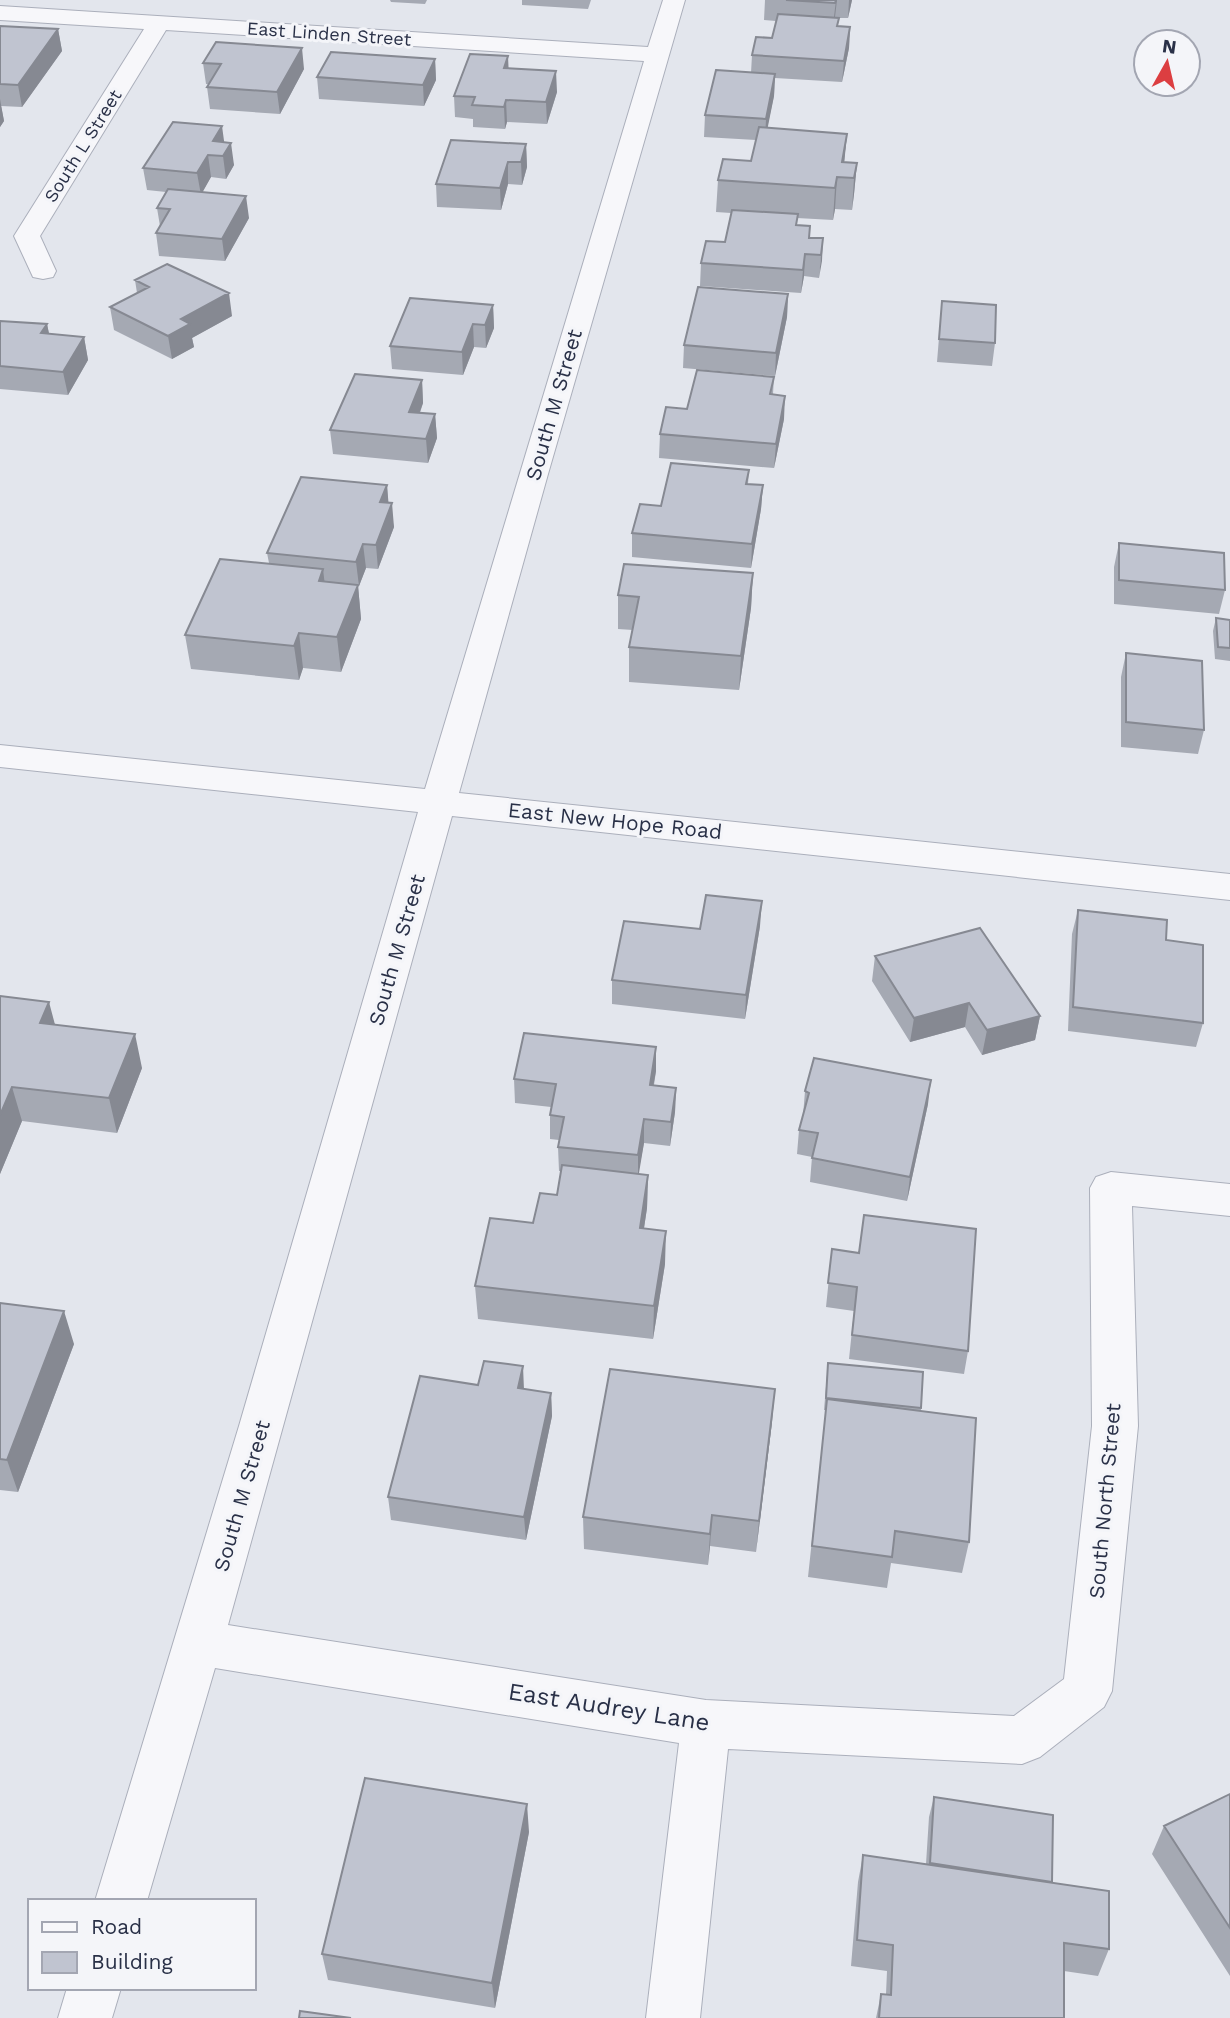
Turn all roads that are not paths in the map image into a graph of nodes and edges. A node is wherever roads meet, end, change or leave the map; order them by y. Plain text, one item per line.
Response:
1 (674, 0) edge
2 (0, 13) edge
3 (159, 23) junction
4 (657, 55) junction
5 (43, 271) dead end
6 (0, 756) edge
7 (438, 802) junction
8 (1230, 887) edge
9 (1230, 1200) edge
10 (200, 1643) junction
11 (706, 1724) junction
12 (1022, 1740) joint
13 (122, 1899) edge
14 (93, 1990) edge
15 (85, 2018) edge
16 (673, 2018) edge

1 - 4 street, South M Street
2 - 3 street, East Linden Street
3 - 4 street, East Linden Street
3 - 5 street, South L Street
4 - 7 street, South M Street
6 - 7 street, East New Hope Road
7 - 8 street, East New Hope Road
7 - 10 street, South M Street
9 - 12 street, South North Street
10 - 11 street, East Audrey Lane
10 - 13 street, South M Street
11 - 12 street, East Audrey Lane
11 - 16 street
14 - 15 street

